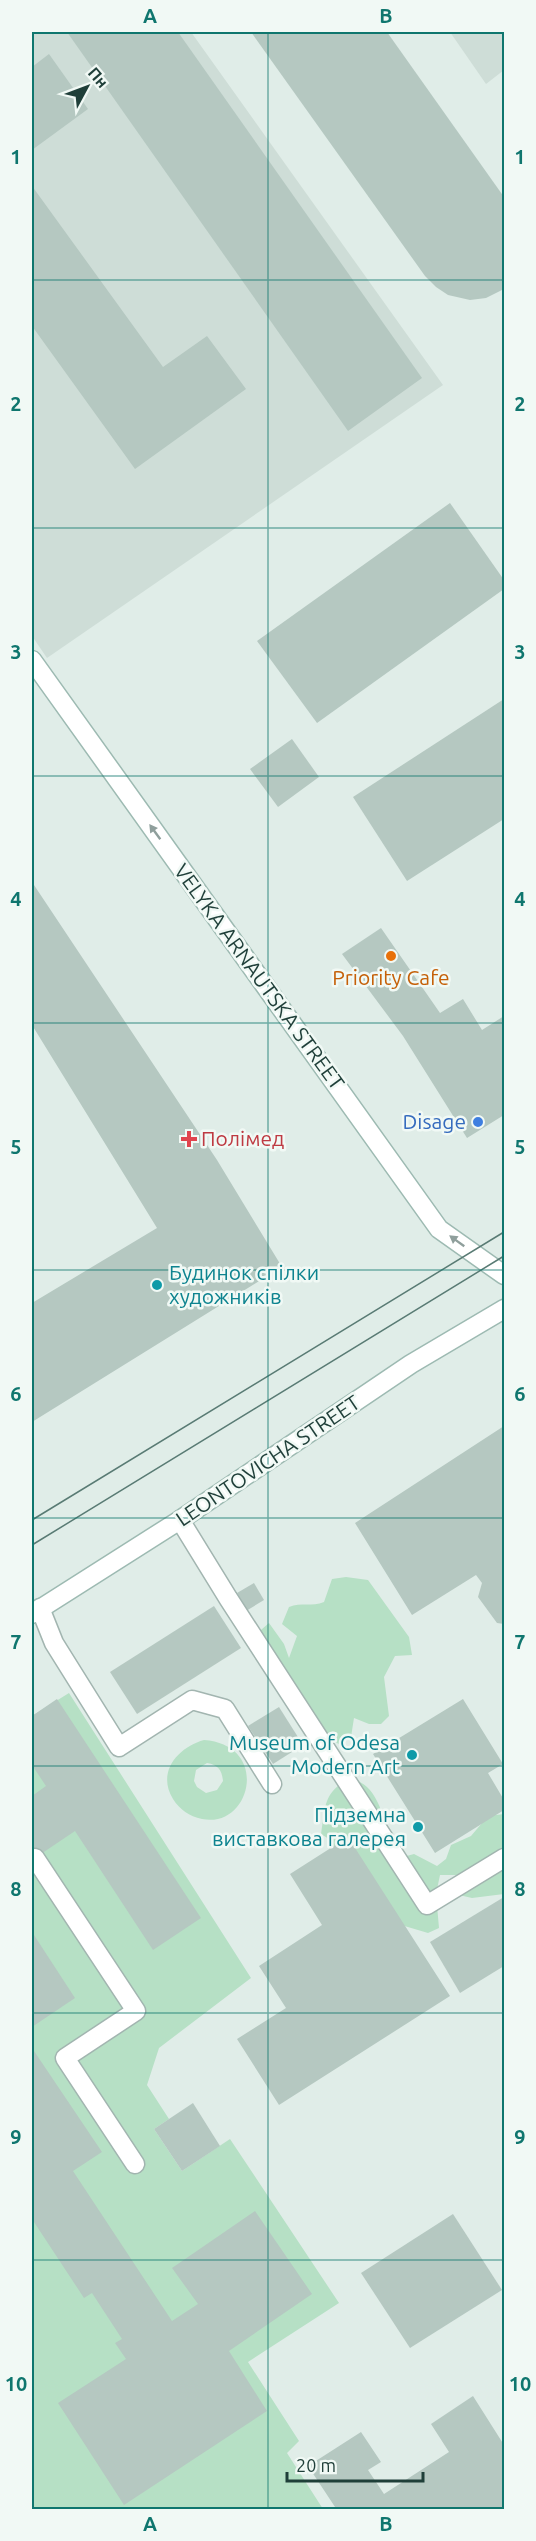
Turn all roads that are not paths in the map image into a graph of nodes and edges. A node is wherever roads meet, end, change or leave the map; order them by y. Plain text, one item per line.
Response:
1 (32, 660) edge
2 (504, 1275) edge
3 (504, 1309) edge
4 (180, 1520) junction
5 (36, 1611) edge
6 (272, 1785) dead end
7 (35, 1858) dead end
8 (504, 1858) edge
9 (135, 2164) dead end

2 -> 1 main road, VELYKA ARNAUTSKA STREET
3 - 4 main road, LEONTOVICHA STREET
4 - 5 main road, LEONTOVICHA STREET
4 - 8 main road
5 - 6 main road
7 - 9 main road

